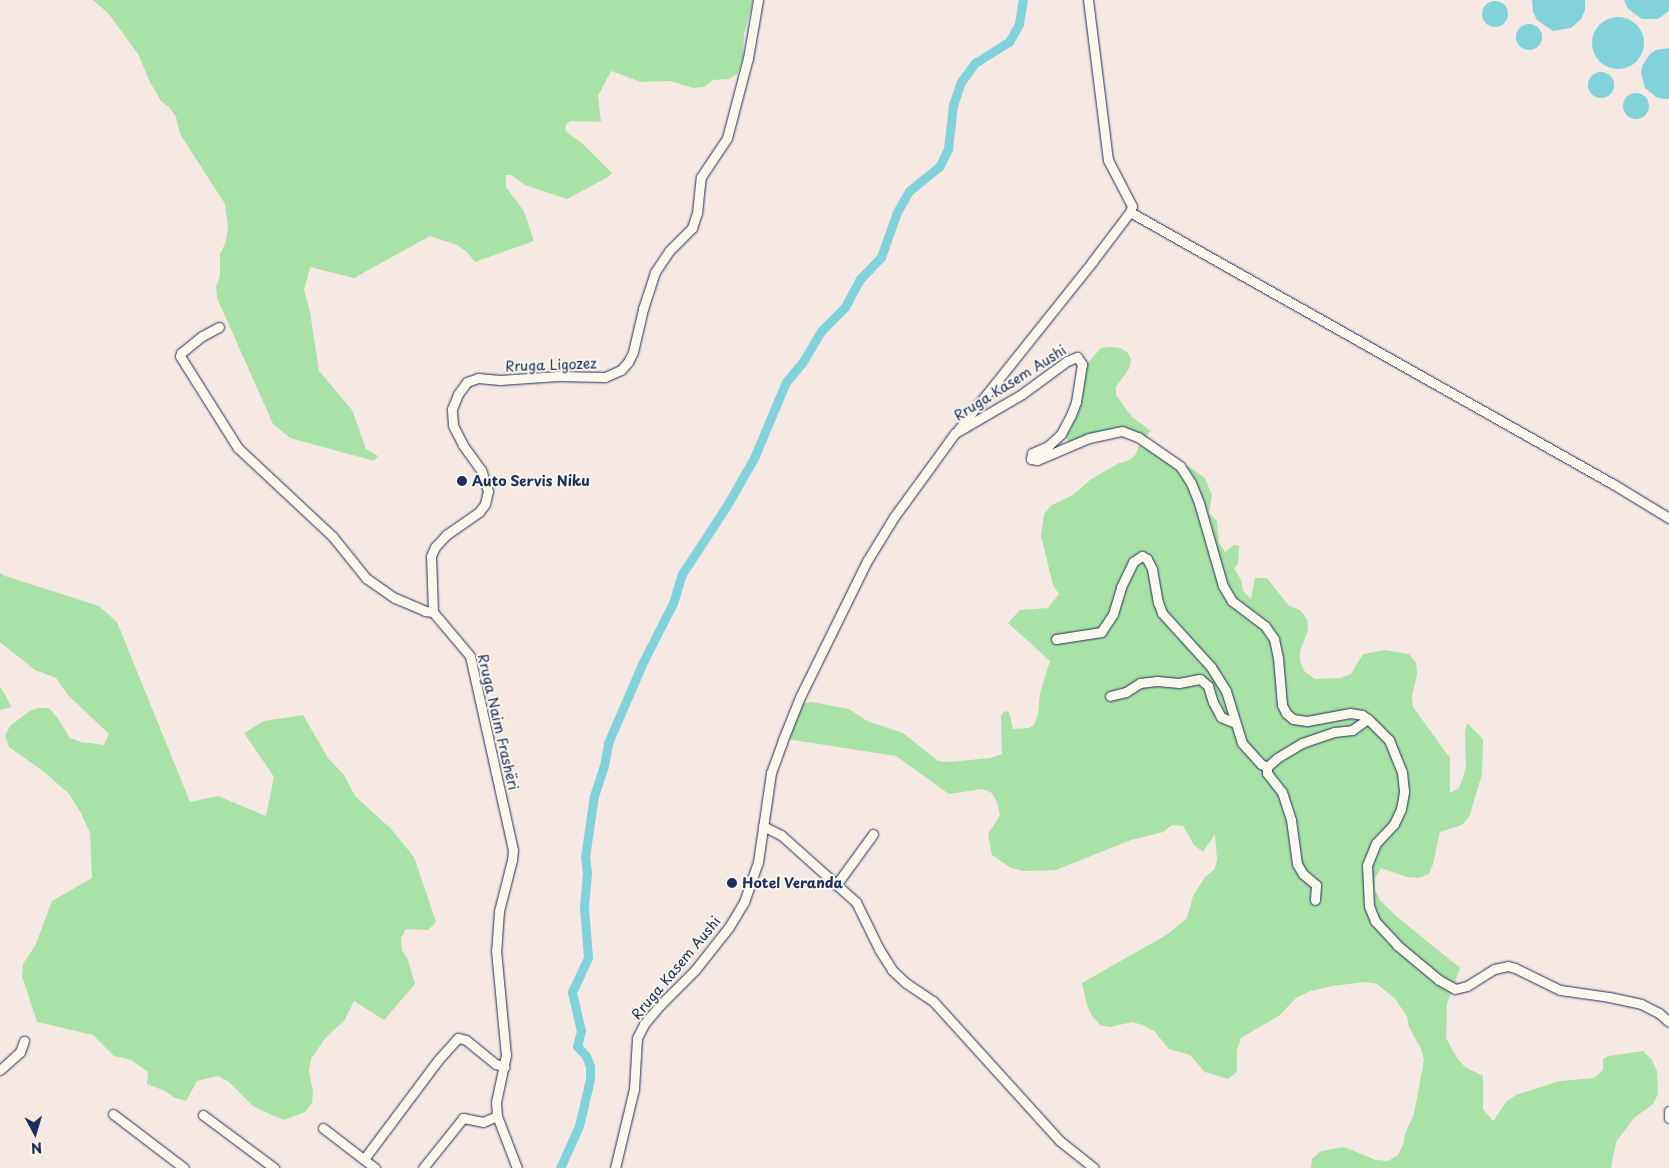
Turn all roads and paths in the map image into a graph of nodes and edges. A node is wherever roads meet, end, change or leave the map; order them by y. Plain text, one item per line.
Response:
1 (758, 0) edge
2 (1088, 0) edge
3 (1130, 212) junction
4 (219, 328) dead end
5 (956, 433) junction
6 (1669, 518) edge
7 (433, 612) junction
8 (1056, 639) dead end
9 (1110, 696) dead end
10 (1368, 719) junction
11 (1235, 723) junction
12 (1267, 767) junction
13 (763, 826) junction
14 (873, 834) dead end
15 (836, 884) junction
16 (1316, 900) dead end
17 (1669, 1022) edge
18 (24, 1041) dead end
19 (505, 1067) junction
20 (0, 1070) edge
21 (1669, 1112) edge
22 (113, 1114) dead end
23 (203, 1115) dead end
24 (497, 1116) junction
25 (1669, 1118) edge
26 (323, 1128) dead end
27 (364, 1159) junction
28 (184, 1168) edge
29 (274, 1168) edge
30 (375, 1168) edge
31 (424, 1168) edge
32 (517, 1168) edge
33 (615, 1168) edge
34 (1094, 1168) edge

1 - 7 street, Rruga Ligozez
2 - 3 street
3 - 5 street
3 - 6 street
4 - 7 street
5 - 10 street, Rruga Kasem Aushi
5 - 13 street, Rruga Kasem Aushi
7 - 19 street, Rruga Naim Frashëri
8 - 11 street
9 - 11 street
10 - 12 street
10 - 17 street
11 - 12 street
12 - 16 street
13 - 15 street
13 - 33 street, Rruga Kasem Aushi
14 - 15 street
15 - 34 street
18 - 20 street
19 - 24 street, Rruga Naim Frashëri
19 - 27 street
21 - 25 street
22 - 28 street
23 - 29 street
24 - 31 street
24 - 32 street, Rruga Naim Frashëri
26 - 27 street
27 - 30 street

